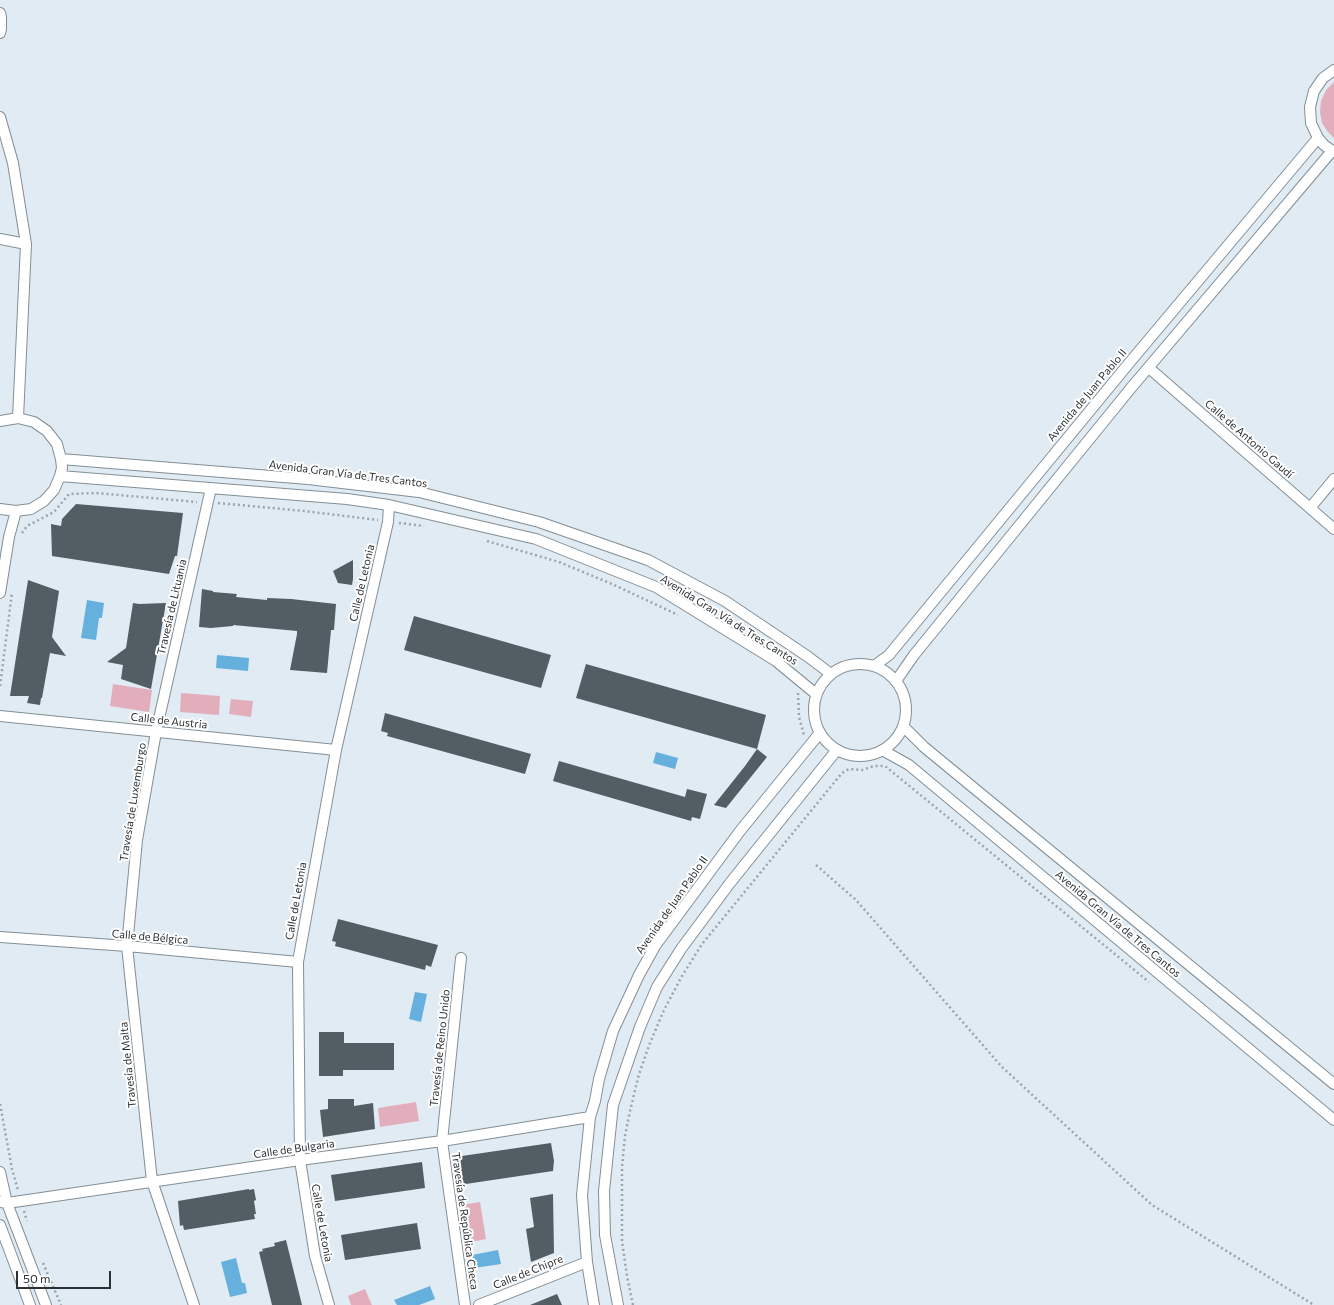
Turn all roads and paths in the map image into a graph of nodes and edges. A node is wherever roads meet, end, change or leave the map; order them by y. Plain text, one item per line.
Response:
1 (0, 13) edge
2 (0, 33) edge
3 (1334, 70) edge
4 (0, 117) edge
5 (1318, 138) junction
6 (1333, 152) edge
7 (0, 239) edge
8 (26, 244) junction
9 (1149, 368) junction
10 (18, 418) junction
11 (0, 421) edge
12 (62, 459) junction
13 (60, 476) junction
14 (1334, 479) edge
15 (211, 488) junction
16 (208, 503) junction
17 (389, 505) junction
18 (1310, 508) junction
19 (0, 509) edge
20 (16, 511) junction
21 (388, 522) junction
22 (430, 526) dead end
23 (1334, 529) edge
24 (9, 536) junction
25 (481, 539) dead end
26 (13, 591) dead end
27 (0, 593) edge
28 (684, 618) dead end
29 (874, 666) junction
30 (831, 674) junction
31 (896, 681) junction
32 (0, 686) edge
33 (797, 688) dead end
34 (816, 694) junction
35 (0, 716) edge
36 (904, 727) junction
37 (156, 732) junction
38 (820, 734) junction
39 (804, 739) dead end
40 (336, 750) junction
41 (836, 751) junction
42 (884, 751) junction
43 (814, 777) junction
44 (828, 789) junction
45 (816, 865) dead end
46 (0, 937) edge
47 (127, 946) junction
48 (461, 958) dead end
49 (298, 962) junction
50 (1150, 982) dead end
51 (1334, 1084) edge
52 (590, 1117) junction
53 (1334, 1120) edge
54 (442, 1141) junction
55 (300, 1160) junction
56 (0, 1172) edge
57 (152, 1181) junction
58 (4, 1203) edge
59 (0, 1225) edge
60 (587, 1262) junction
61 (30, 1305) edge
62 (46, 1305) edge
63 (194, 1305) edge
64 (329, 1305) edge
65 (465, 1305) edge
66 (479, 1305) edge
67 (594, 1305) edge
68 (618, 1305) edge
69 (633, 1305) edge
70 (1314, 1305) edge

1 - 2 street
3 - 5 street
4 - 8 street
5 - 6 street
5 - 29 street, Avenida de Juan Pablo II
6 - 9 street
7 - 8 street
8 - 10 street
9 - 18 street, Calle de Antonio Gaudí
9 - 31 street
10 - 11 street
10 - 12 street
12 - 13 street
12 - 30 street, Avenida Gran Vía de Tres Cantos
13 - 15 street, Avenida Gran Vía de Tres Cantos
13 - 20 street
14 - 18 street
15 - 16 street, Travesía de Lituania
15 - 17 street, Avenida Gran Vía de Tres Cantos
16 - 21 path
16 - 24 path
16 - 37 street, Travesía de Lituania
17 - 21 street, Calle de Letonia
17 - 34 street, Avenida Gran Vía de Tres Cantos
18 - 23 street, Calle de Antonio Gaudí
19 - 20 street
20 - 24 street
21 - 22 path
21 - 40 street, Calle de Letonia
24 - 27 street
25 - 28 path
26 - 32 path
29 - 30 street
29 - 31 street
30 - 34 street
31 - 36 street
33 - 39 path
34 - 38 street
35 - 37 street, Calle de Austria
36 - 42 street
36 - 51 street, Avenida Gran Vía de Tres Cantos
37 - 40 street, Calle de Austria
37 - 47 street, Travesía de Luxemburgo
38 - 41 street
38 - 52 street, Avenida de Juan Pablo II
40 - 49 street, Calle de Letonia
41 - 42 street
41 - 43 street
42 - 53 street, Avenida Gran Vía de Tres Cantos
43 - 44 path
43 - 68 street
44 - 50 path
44 - 69 path
45 - 70 path
46 - 47 street, Calle de Bélgica
47 - 49 street, Calle de Bélgica
47 - 57 street, Travesía de Malta
48 - 54 street, Travesía de Reino Unido
49 - 55 street, Calle de Letonia
52 - 54 street, Calle de Bulgaria
52 - 60 street, Avenida de Juan Pablo II
54 - 55 street, Calle de Bulgaria
54 - 65 street, Travesía de República Checa
55 - 57 street, Calle de Bulgaria
55 - 64 street, Calle de Letonia
56 - 58 street
57 - 58 street, Calle de Bulgaria
57 - 63 street, Travesía de Malta
58 - 62 street
59 - 61 street
60 - 66 street, Calle de Chipre
60 - 67 street, Avenida de Juan Pablo II

